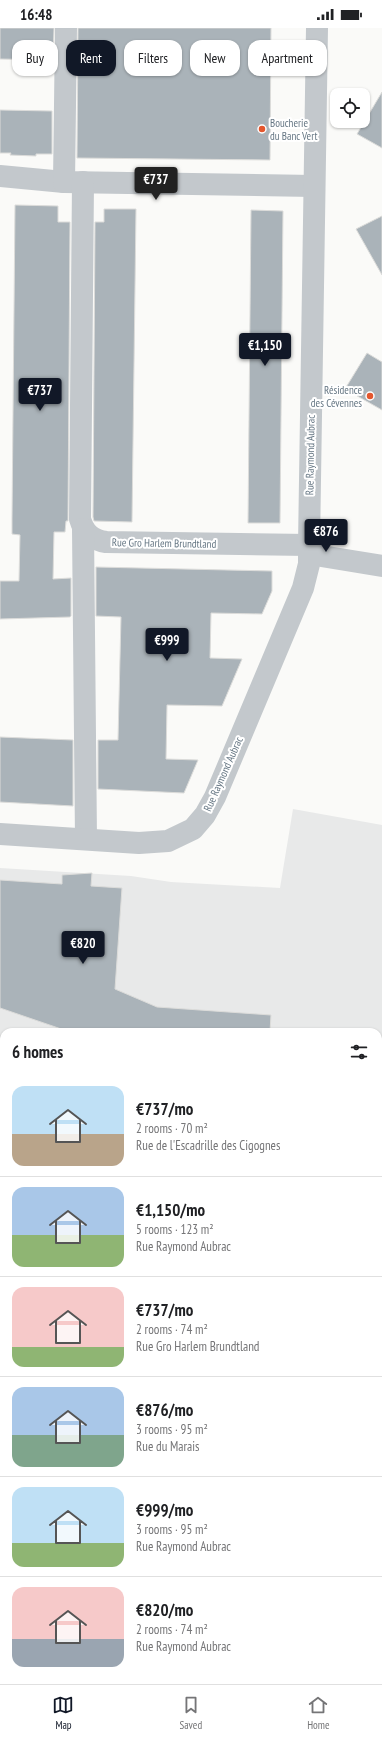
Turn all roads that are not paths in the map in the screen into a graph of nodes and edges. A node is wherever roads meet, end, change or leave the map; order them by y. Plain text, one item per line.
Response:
1 (66, 28) edge
2 (316, 28) edge
3 (0, 176) edge
4 (74, 182) junction
5 (314, 186) junction
6 (83, 529) junction
7 (309, 549) junction
8 (382, 566) edge
9 (0, 834) edge
10 (86, 839) junction

1 - 4 street
2 - 5 street, Rue Raymond Aubrac
3 - 4 street
4 - 5 street
4 - 6 street
5 - 7 street, Rue Raymond Aubrac
6 - 7 street, Rue Gro Harlem Brundtland
6 - 10 street
7 - 8 street, Rue Gro Harlem Brundtland
7 - 10 street, Rue Raymond Aubrac
9 - 10 street, Rue Raymond Aubrac

